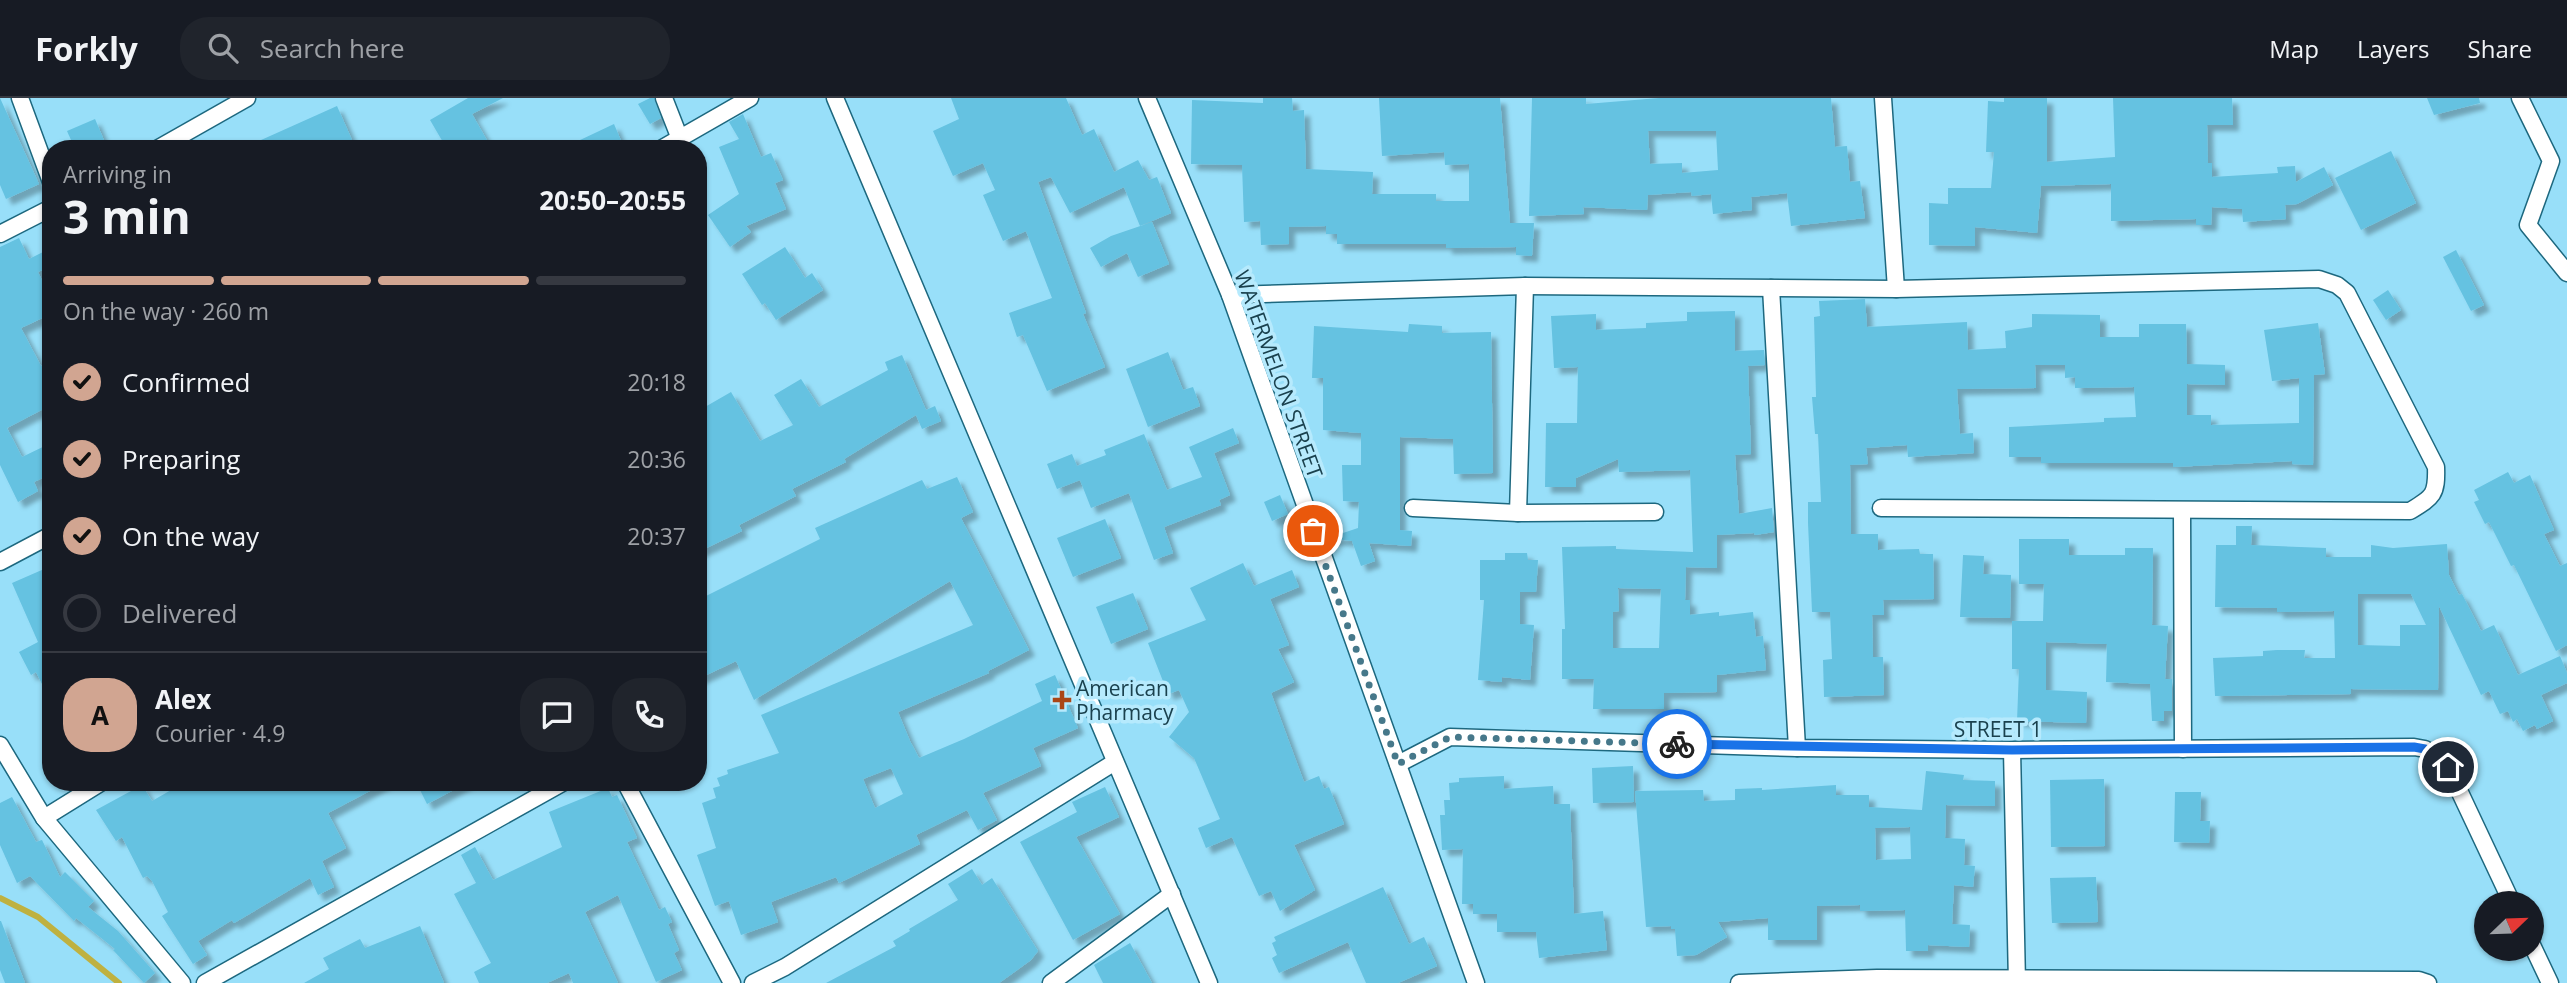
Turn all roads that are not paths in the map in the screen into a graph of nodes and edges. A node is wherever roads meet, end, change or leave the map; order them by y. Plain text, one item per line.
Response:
1 (20, 98) edge
2 (247, 98) edge
3 (664, 98) edge
4 (750, 98) edge
5 (835, 98) edge
6 (1147, 98) edge
7 (1883, 98) edge
8 (2520, 98) edge
9 (680, 139) joint
10 (173, 140) edge
11 (2567, 155) edge
12 (42, 158) edge
13 (2551, 161) junction
14 (42, 213) edge
15 (0, 234) edge
16 (2567, 273) edge
17 (1525, 286) junction
18 (1771, 288) junction
19 (1896, 289) junction
20 (1230, 295) junction
21 (1413, 508) dead end
22 (1881, 508) dead end
23 (1655, 512) dead end
24 (2182, 512) junction
25 (1518, 513) junction
26 (42, 540) edge
27 (0, 562) edge
28 (0, 745) edge
29 (1797, 748) junction
30 (2183, 749) junction
31 (2012, 750) junction
32 (1115, 762) junction
33 (1398, 764) junction
34 (88, 791) edge
35 (549, 791) edge
36 (630, 791) edge
37 (44, 818) junction
38 (2506, 891) edge
39 (1172, 894) junction
40 (2540, 961) edge
41 (1877, 981) edge
42 (2017, 981) edge
43 (2161, 981) edge
44 (2300, 981) edge
45 (183, 983) edge
46 (205, 983) edge
47 (732, 983) edge
48 (753, 983) edge
49 (1051, 983) edge
50 (1209, 983) edge
51 (1476, 983) edge
52 (1739, 983) edge
53 (2428, 983) edge
54 (2550, 983) edge

1 - 12 street
2 - 10 street
3 - 9 street
4 - 9 street
5 - 32 street
6 - 20 street, WATERMELON STREET
7 - 19 street
8 - 13 street
11 - 13 street
13 - 16 street
14 - 15 street
17 - 18 street
17 - 20 street
17 - 25 street
18 - 19 street
18 - 29 street
19 - 24 street
20 - 33 street, WATERMELON STREET
21 - 25 street
22 - 24 street
23 - 25 street
24 - 30 street
26 - 27 street
28 - 37 street
29 - 31 street, STREET 1
29 - 33 street, STREET 1
30 - 31 street, STREET 1
30 - 38 street, STREET 1
31 - 42 street
32 - 39 street
32 - 48 street
33 - 51 street, WATERMELON STREET
34 - 37 street
35 - 46 street
36 - 47 street
37 - 45 street
39 - 49 street
39 - 50 street
40 - 54 street
41 - 42 street
41 - 52 street
42 - 43 street
43 - 44 street
44 - 53 street

